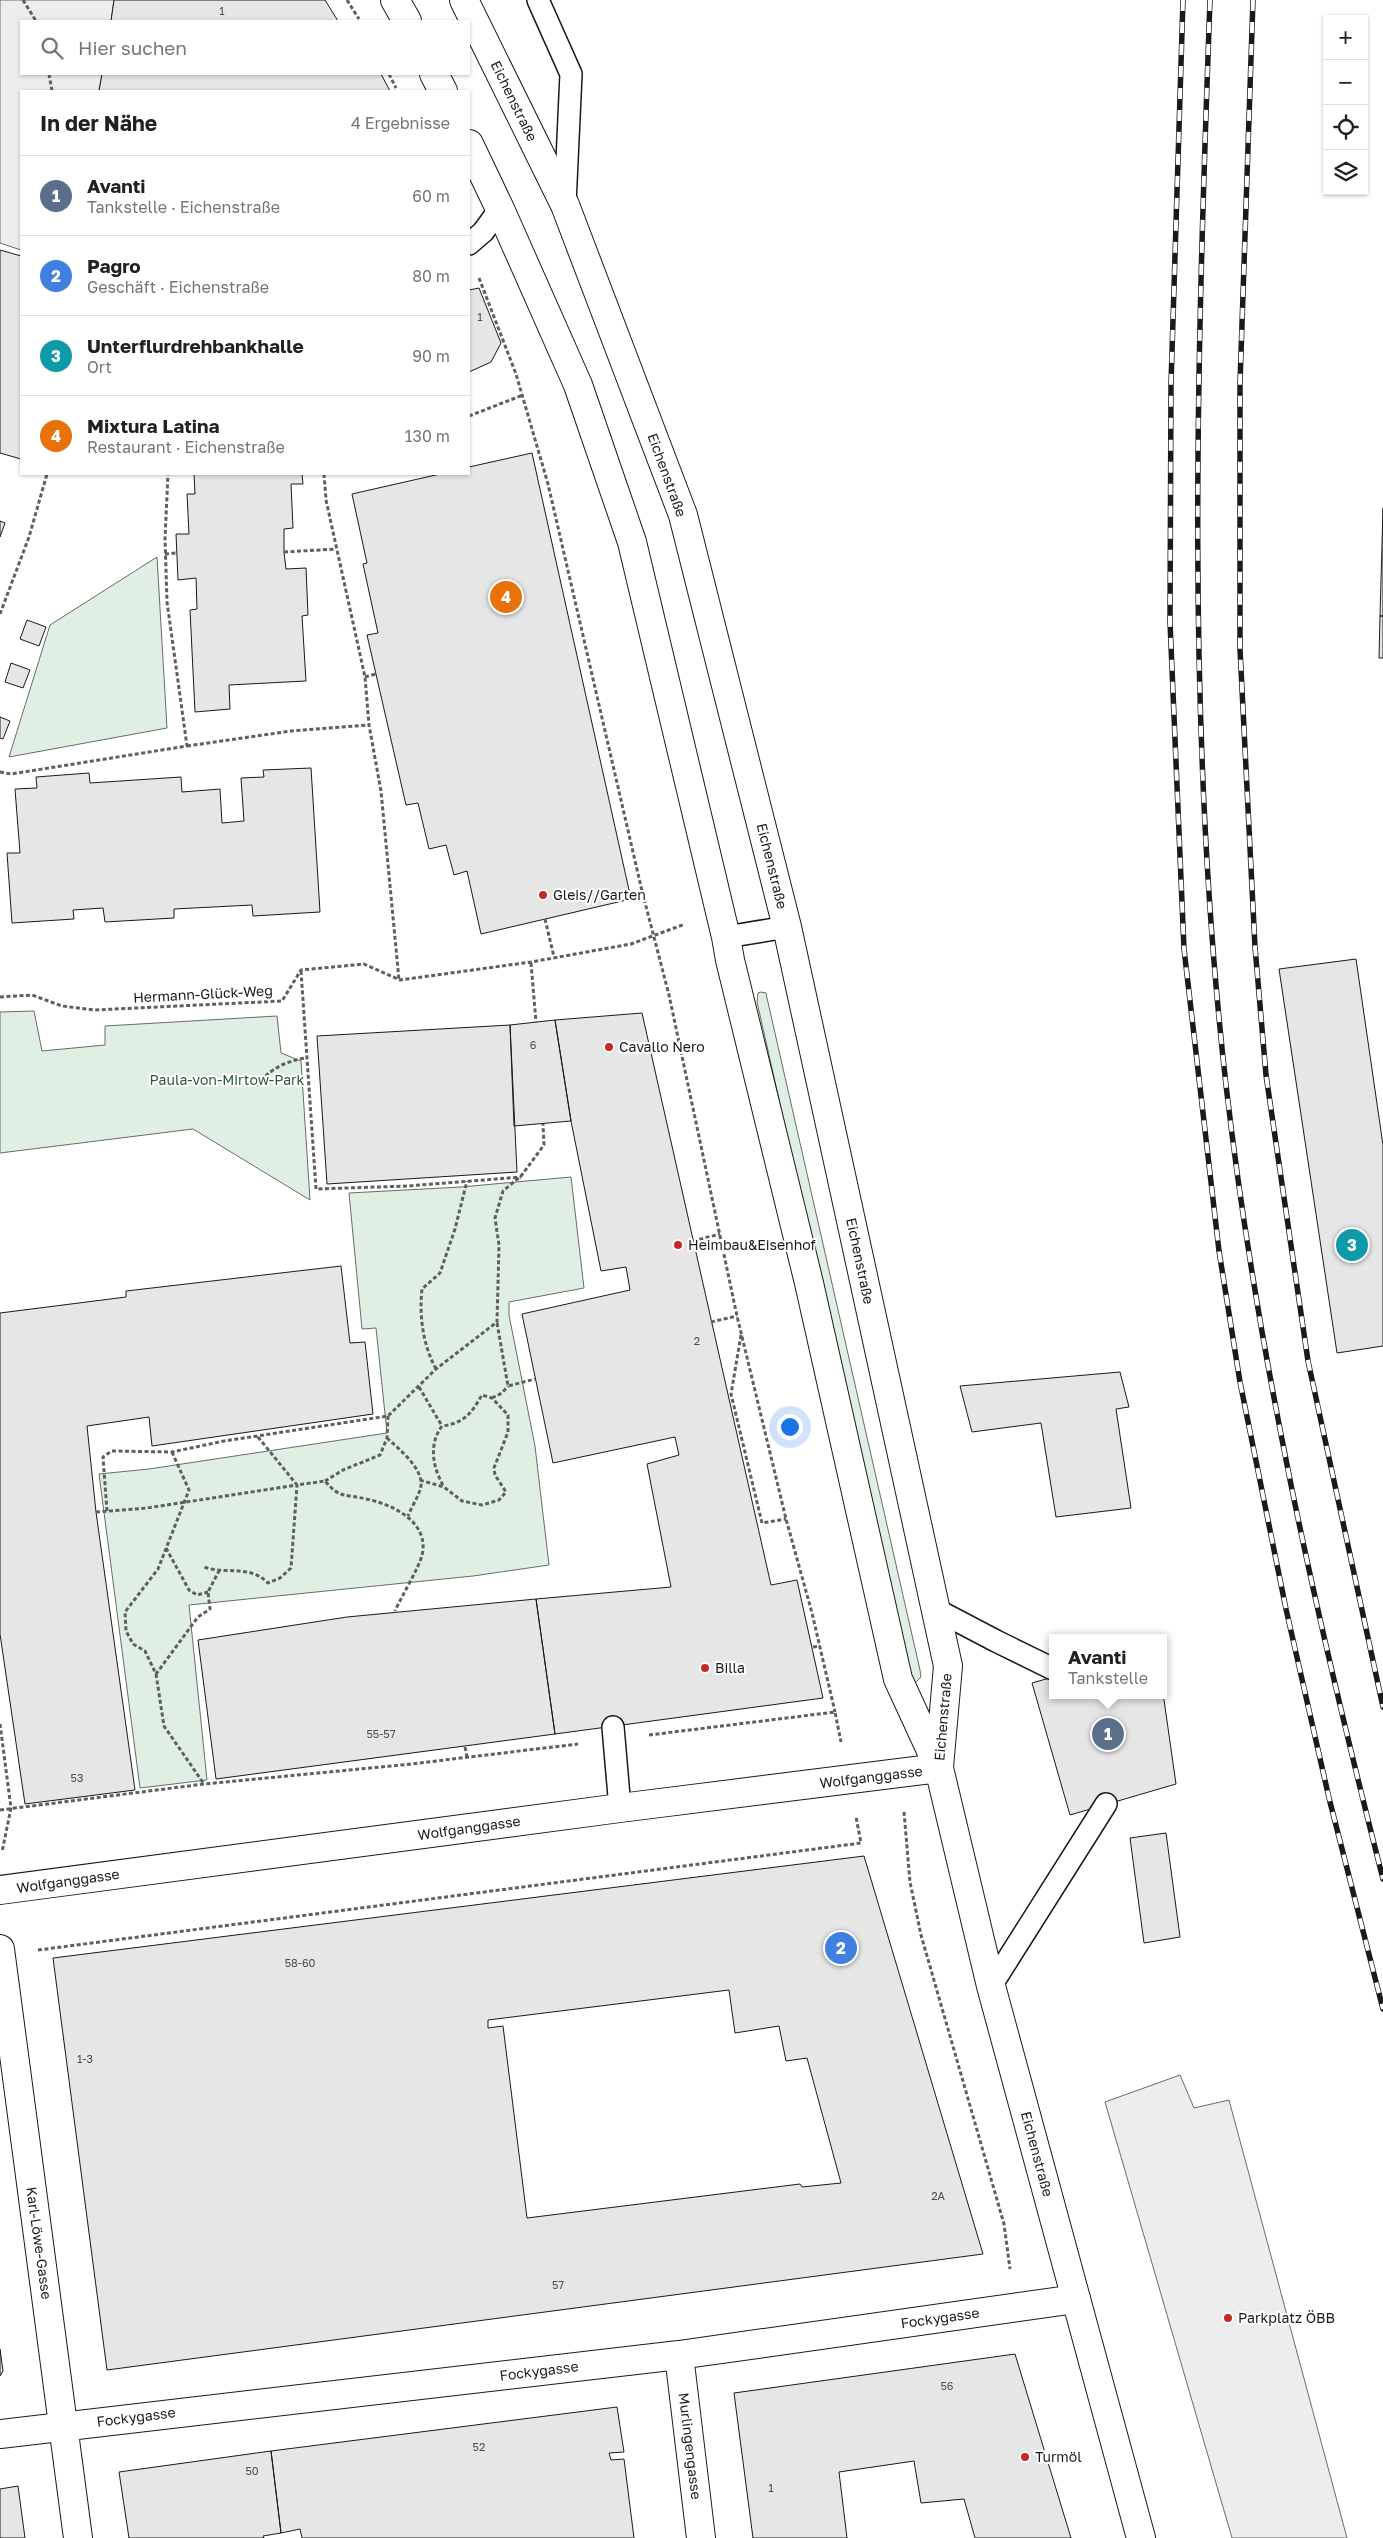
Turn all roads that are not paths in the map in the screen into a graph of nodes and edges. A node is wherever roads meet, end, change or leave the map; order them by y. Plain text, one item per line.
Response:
1 (395, 0) edge
2 (464, 0) edge
3 (538, 0) edge
4 (406, 20) edge
5 (435, 75) edge
6 (442, 90) edge
7 (470, 146) edge
8 (565, 205) junction
9 (500, 208) junction
10 (470, 243) edge
11 (787, 927) junction
12 (726, 937) junction
13 (936, 1609) junction
14 (1049, 1667) edge
15 (613, 1727) dead end
16 (939, 1768) junction
17 (1106, 1804) dead end
18 (620, 1808) junction
19 (0, 1890) edge
20 (0, 1949) edge
21 (991, 1986) junction
22 (1076, 2299) junction
23 (679, 2355) junction
24 (64, 2426) junction
25 (0, 2434) edge
26 (78, 2538) edge
27 (702, 2538) edge
28 (1142, 2538) edge

1 - 4 main road
2 - 8 main road, Eichenstraße
3 - 8 lane
5 - 6 main road
7 - 9 main road, Eichenstraße
8 - 11 main road, Eichenstraße
9 - 10 lane
9 - 12 main road, Eichenstraße
11 - 12 lane
11 - 13 main road, Eichenstraße
12 - 16 main road, Eichenstraße
13 - 14 lane
13 - 16 main road, Eichenstraße
15 - 18 lane
16 - 18 main road, Wolfganggasse
16 - 21 main road, Eichenstraße
17 - 21 lane
18 - 19 main road, Wolfganggasse
20 - 24 main road, Karl-Löwe-Gasse
21 - 22 main road, Eichenstraße
22 - 23 main road, Fockygasse
22 - 28 main road, Eichenstraße
23 - 24 main road, Fockygasse
23 - 27 main road, Murlingengasse
24 - 25 main road, Fockygasse
24 - 26 main road, Karl-Löwe-Gasse

